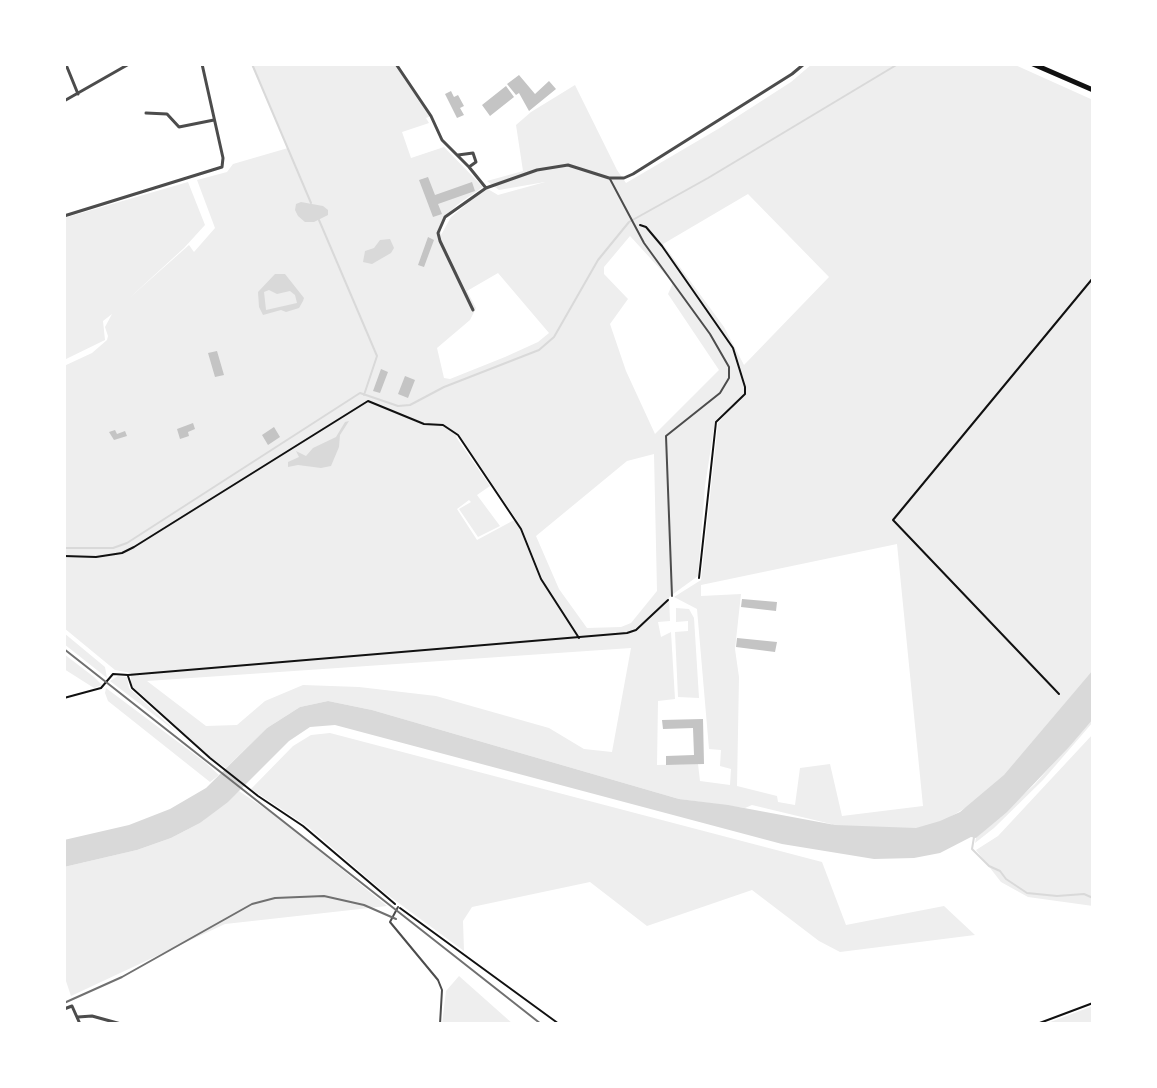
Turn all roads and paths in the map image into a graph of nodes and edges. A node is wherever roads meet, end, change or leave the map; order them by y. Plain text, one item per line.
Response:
1 (129, 64) edge
2 (202, 64) edge
3 (396, 64) edge
4 (804, 64) edge
5 (1033, 64) edge
6 (67, 67) dead end
7 (1093, 90) edge
8 (78, 94) junction
9 (64, 101) edge
10 (146, 113) dead end
11 (214, 120) junction
12 (458, 155) junction
13 (469, 167) junction
14 (609, 178) junction
15 (624, 178) junction
16 (486, 188) junction
17 (617, 189) junction
18 (64, 216) edge
19 (633, 222) junction
20 (1093, 278) edge
21 (473, 310) dead end
22 (64, 556) edge
23 (699, 578) dead end
24 (672, 596) joint
25 (579, 638) junction
26 (128, 675) junction
27 (1059, 694) dead end
28 (64, 698) edge
29 (398, 907) junction
30 (1093, 1003) edge
31 (64, 1009) edge
32 (78, 1017) junction
33 (80, 1024) edge
34 (121, 1024) edge
35 (440, 1024) edge
36 (559, 1024) edge
37 (1037, 1024) edge

1 - 8 street
2 - 11 street
3 - 12 street
4 - 15 street
5 - 7 main road
6 - 8 street
8 - 9 street
10 - 11 street
11 - 18 street
12 - 13 street
12 - 13 street
13 - 16 street
14 - 15 street
14 - 16 street
14 - 17 lane
15 - 17 lane
16 - 21 street
17 - 19 lane
19 - 23 path
19 - 24 lane
20 - 27 path
22 - 25 path
24 - 25 path
25 - 26 path
26 - 28 path
26 - 29 path
29 - 35 lane
29 - 36 path
30 - 37 path
31 - 32 street
32 - 33 street
32 - 34 street

